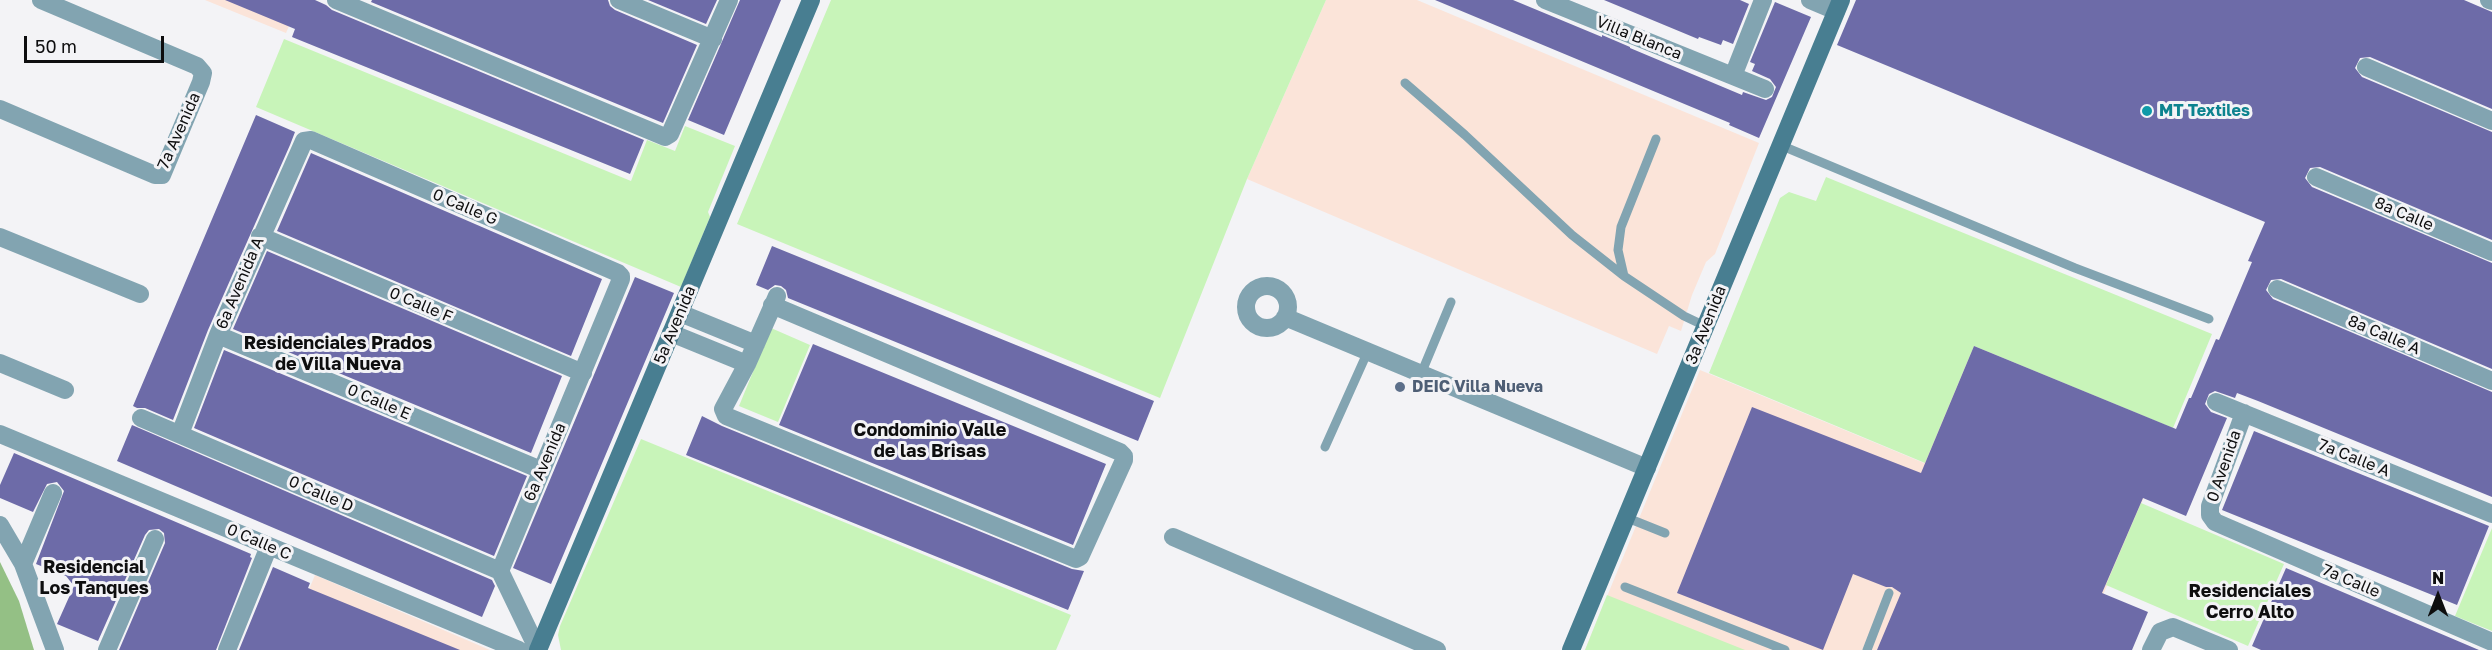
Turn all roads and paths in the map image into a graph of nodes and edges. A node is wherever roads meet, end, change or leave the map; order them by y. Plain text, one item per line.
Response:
1 (41, 0) edge
2 (336, 0) edge
3 (619, 0) edge
4 (729, 0) edge
5 (811, 0) edge
6 (1545, 0) edge
7 (1763, 0) edge
8 (1810, 0) edge
9 (357, 4) edge
10 (1838, 5) edge
11 (712, 39) junction
12 (2366, 67) dead end
13 (1733, 76) junction
14 (1405, 83) dead end
15 (1765, 89) dead end
16 (0, 109) edge
17 (2492, 121) edge
18 (1656, 139) dead end
19 (311, 140) joint
20 (1780, 145) junction
21 (2316, 177) dead end
22 (260, 236) junction
23 (0, 237) edge
24 (2492, 252) edge
25 (618, 273) joint
26 (1624, 276) junction
27 (2277, 289) dead end
28 (140, 294) dead end
29 (1451, 302) dead end
30 (680, 313) junction
31 (1285, 317) dead end
32 (2209, 319) dead end
33 (1706, 326) junction
34 (671, 333) junction
35 (218, 335) junction
36 (756, 344) junction
37 (1368, 351) junction
38 (0, 363) edge
39 (747, 364) junction
40 (583, 373) junction
41 (1421, 374) junction
42 (2492, 381) edge
43 (64, 390) dead end
44 (2216, 402) dead end
45 (2244, 413) junction
46 (141, 418) dead end
47 (0, 434) edge
48 (180, 434) junction
49 (1325, 447) dead end
50 (1647, 468) junction
51 (541, 470) junction
52 (53, 493) dead end
53 (2492, 514) edge
54 (1625, 517) junction
55 (2212, 519) joint
56 (0, 525) edge
57 (1665, 533) dead end
58 (1173, 537) dead end
59 (154, 539) dead end
60 (269, 546) junction
61 (23, 564) junction
62 (500, 572) junction
63 (1625, 587) dead end
64 (1889, 593) dead end
65 (2492, 642) edge
66 (55, 650) edge
67 (107, 650) edge
68 (227, 650) edge
69 (519, 650) edge
70 (538, 650) edge
71 (1437, 650) edge
72 (1572, 650) edge
73 (1785, 650) edge
74 (1867, 650) edge
75 (2151, 650) edge
76 (2229, 650) edge

1 - 16 street, 7a Avenida
2 - 9 street
3 - 11 street
4 - 11 street
5 - 30 street, 5a Avenida
6 - 13 street, Villa Blanca
7 - 13 street
8 - 10 street
9 - 11 street
10 - 20 street, 3a Avenida
12 - 17 street
13 - 15 street, Villa Blanca
14 - 26 lane
18 - 26 lane
19 - 22 street, 6a Avenida A
19 - 25 street, 0 Calle G
20 - 32 lane
20 - 33 street, 3a Avenida
21 - 24 street, 8a Calle
22 - 35 street, 6a Avenida A
22 - 40 street, 0 Calle F
23 - 28 street
25 - 40 street, 6a Avenida
26 - 33 lane
27 - 42 street, 8a Calle A
29 - 41 lane
30 - 34 street, 5a Avenida
30 - 36 street
31 - 37 street
33 - 50 street, 3a Avenida
34 - 39 street
34 - 70 street, 5a Avenida
35 - 48 street, 6a Avenida A
35 - 51 street, 0 Calle E
36 - 39 street
36 - 39 street
37 - 41 street
37 - 49 lane
38 - 43 street
40 - 51 street, 6a Avenida
41 - 50 street
44 - 45 street, 7a Calle A
45 - 53 street, 7a Calle A
45 - 55 street, 0 Avenida
46 - 48 street, 0 Calle D
47 - 60 street, 0 Calle C
48 - 62 street, 0 Calle D
50 - 54 street, 3a Avenida
51 - 62 street, 6a Avenida
52 - 61 street
54 - 57 lane
54 - 72 street, 3a Avenida
55 - 65 street, 7a Calle
56 - 61 street
58 - 71 street
59 - 67 street
60 - 68 street
60 - 69 street, 0 Calle C
61 - 66 street
62 - 70 street
63 - 73 lane
64 - 74 lane
75 - 76 street

